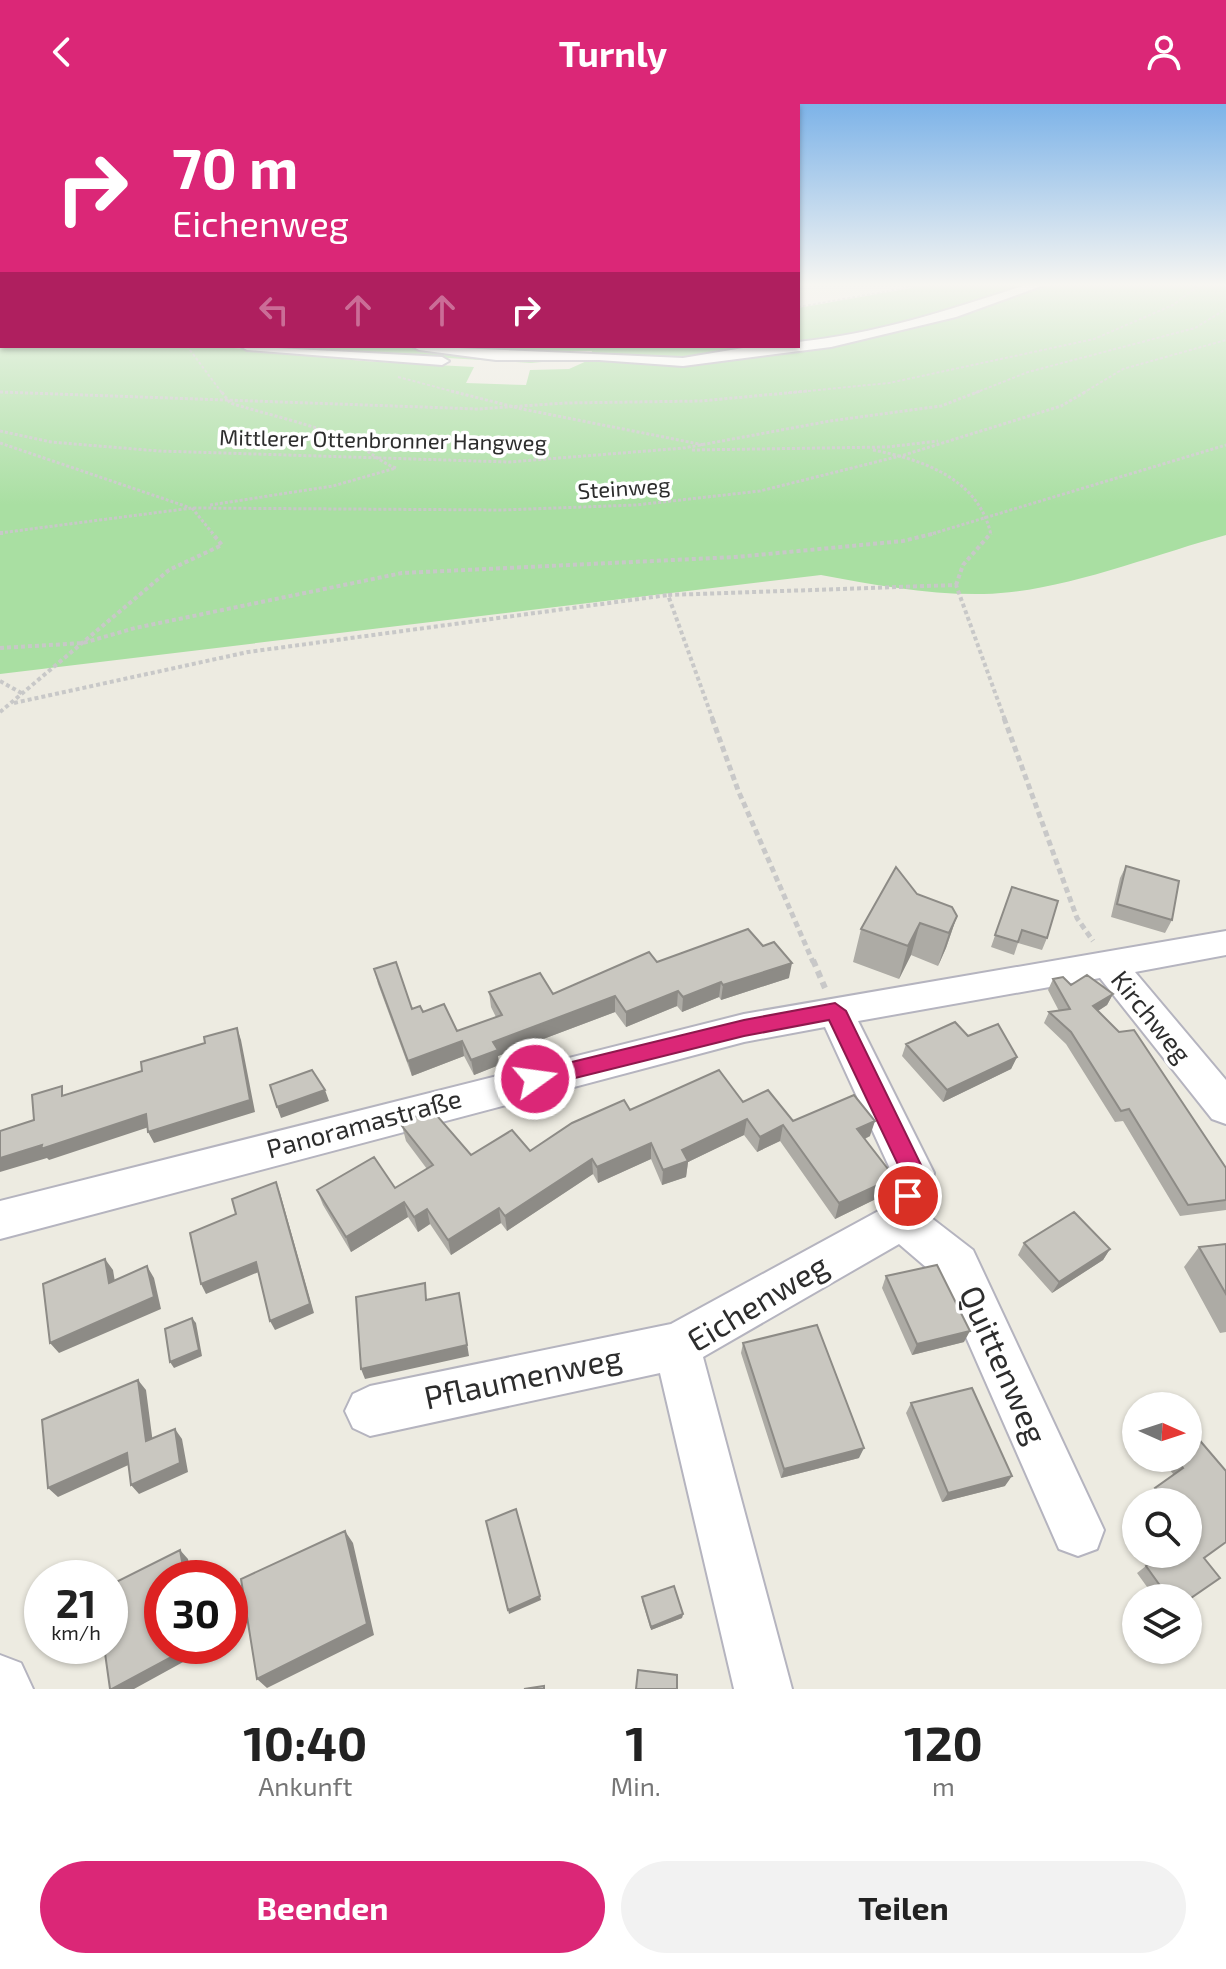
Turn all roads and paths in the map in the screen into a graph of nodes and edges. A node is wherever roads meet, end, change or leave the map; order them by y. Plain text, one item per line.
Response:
1 (570, 356) edge
2 (195, 357) edge
3 (355, 357) joint
4 (588, 357) edge
5 (713, 357) edge
6 (1010, 357) edge
7 (1085, 357) edge
8 (1166, 357) edge
9 (0, 392) edge
10 (230, 403) junction
11 (521, 407) junction
12 (0, 431) edge
13 (950, 440) junction
14 (0, 443) edge
15 (705, 445) junction
16 (1226, 445) edge
17 (684, 448) junction
18 (858, 448) junction
19 (904, 455) junction
20 (375, 460) junction
21 (192, 508) junction
22 (988, 519) junction
23 (0, 533) edge
24 (956, 585) junction
25 (668, 595) junction
26 (83, 643) junction
27 (0, 648) edge
28 (0, 681) edge
29 (23, 694) junction
30 (13, 703) junction
31 (0, 712) edge
32 (1226, 943) edge
33 (1107, 962) junction
34 (835, 1011) junction
35 (1226, 1108) edge
36 (0, 1220) edge
37 (902, 1220) junction
38 (677, 1346) junction
39 (370, 1411) dead end
40 (1078, 1530) dead end
41 (763, 1689) edge

1 - 3 street
2 - 10 path
3 - 11 path
4 - 5 street
6 - 11 path
7 - 15 path, Mittlerer Ottenbronner Hangweg
8 - 13 path, Steinweg
9 - 10 path
10 - 11 path
10 - 20 path
11 - 15 path
12 - 20 path, Mittlerer Ottenbronner Hangweg
13 - 18 path
13 - 19 path, Steinweg
14 - 21 path
15 - 17 path, Mittlerer Ottenbronner Hangweg
16 - 22 path
17 - 18 path
17 - 20 path, Mittlerer Ottenbronner Hangweg
18 - 19 path
19 - 21 path, Steinweg
19 - 22 path
20 - 21 path
21 - 23 path, Steinweg
21 - 26 path
22 - 24 path
22 - 26 path
24 - 25 path
24 - 33 path
25 - 30 path
25 - 34 path
26 - 27 path
26 - 29 path
28 - 29 path
29 - 30 path
30 - 31 path
32 - 33 street, Panoramastraße
33 - 34 street, Panoramastraße
33 - 35 street, Kirchweg
34 - 36 street, Panoramastraße
34 - 37 street
37 - 38 street, Eichenweg
37 - 40 street, Quittenweg
38 - 39 street, Pflaumenweg
38 - 41 street, Eichenweg

